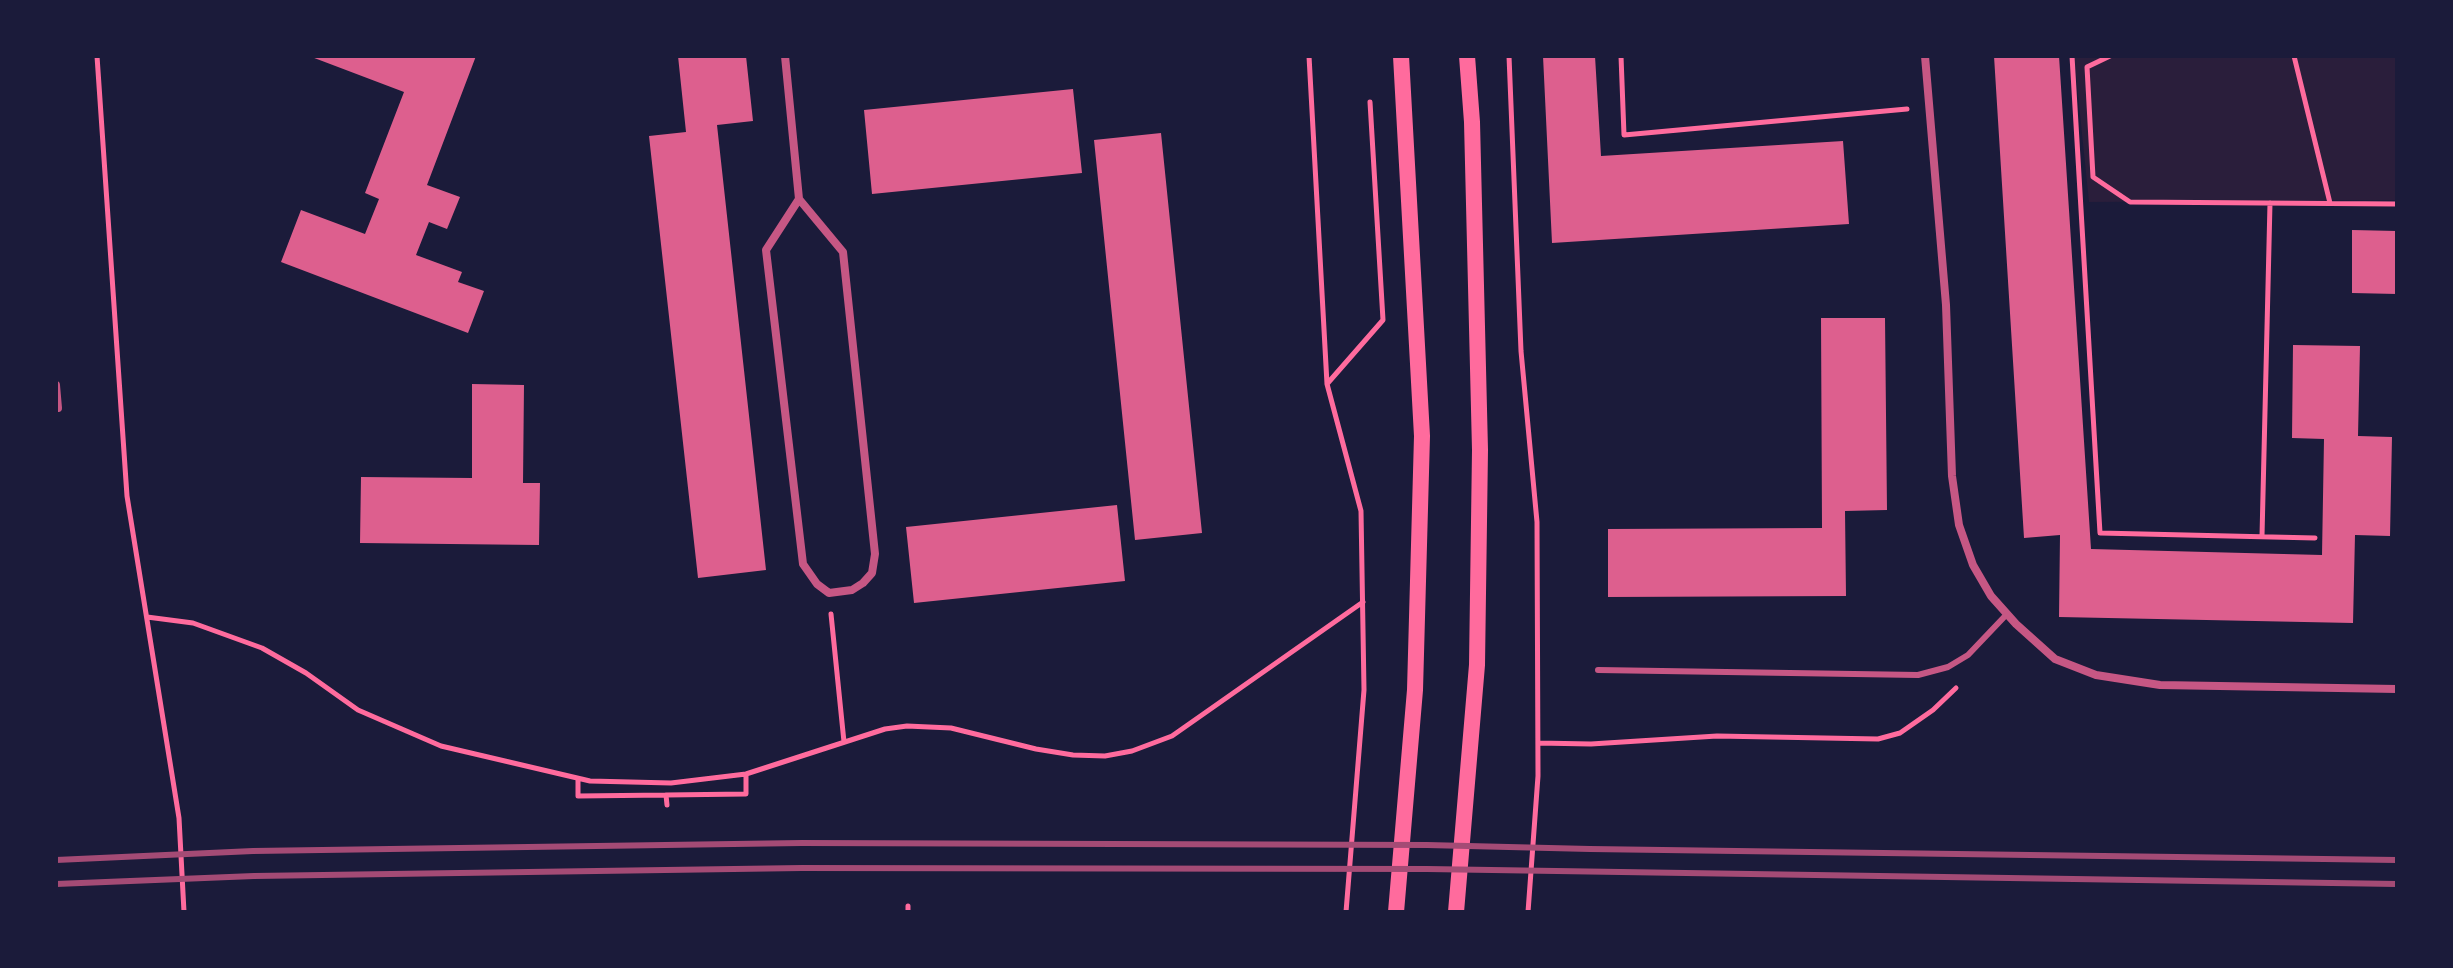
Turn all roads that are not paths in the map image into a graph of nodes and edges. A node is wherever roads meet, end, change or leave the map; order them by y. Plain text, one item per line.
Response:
1 (785, 56) edge
2 (1401, 56) edge
3 (1467, 56) edge
4 (1925, 56) edge
5 (799, 199) junction
6 (56, 385) edge
7 (58, 408) edge
8 (2007, 614) junction
9 (1598, 670) dead end
10 (2397, 689) edge
11 (1396, 912) edge
12 (1456, 912) edge

1 - 5 street
2 - 11 main road
3 - 12 main road
4 - 8 street
5 - 5 street
6 - 7 street
8 - 9 lane
8 - 10 street

